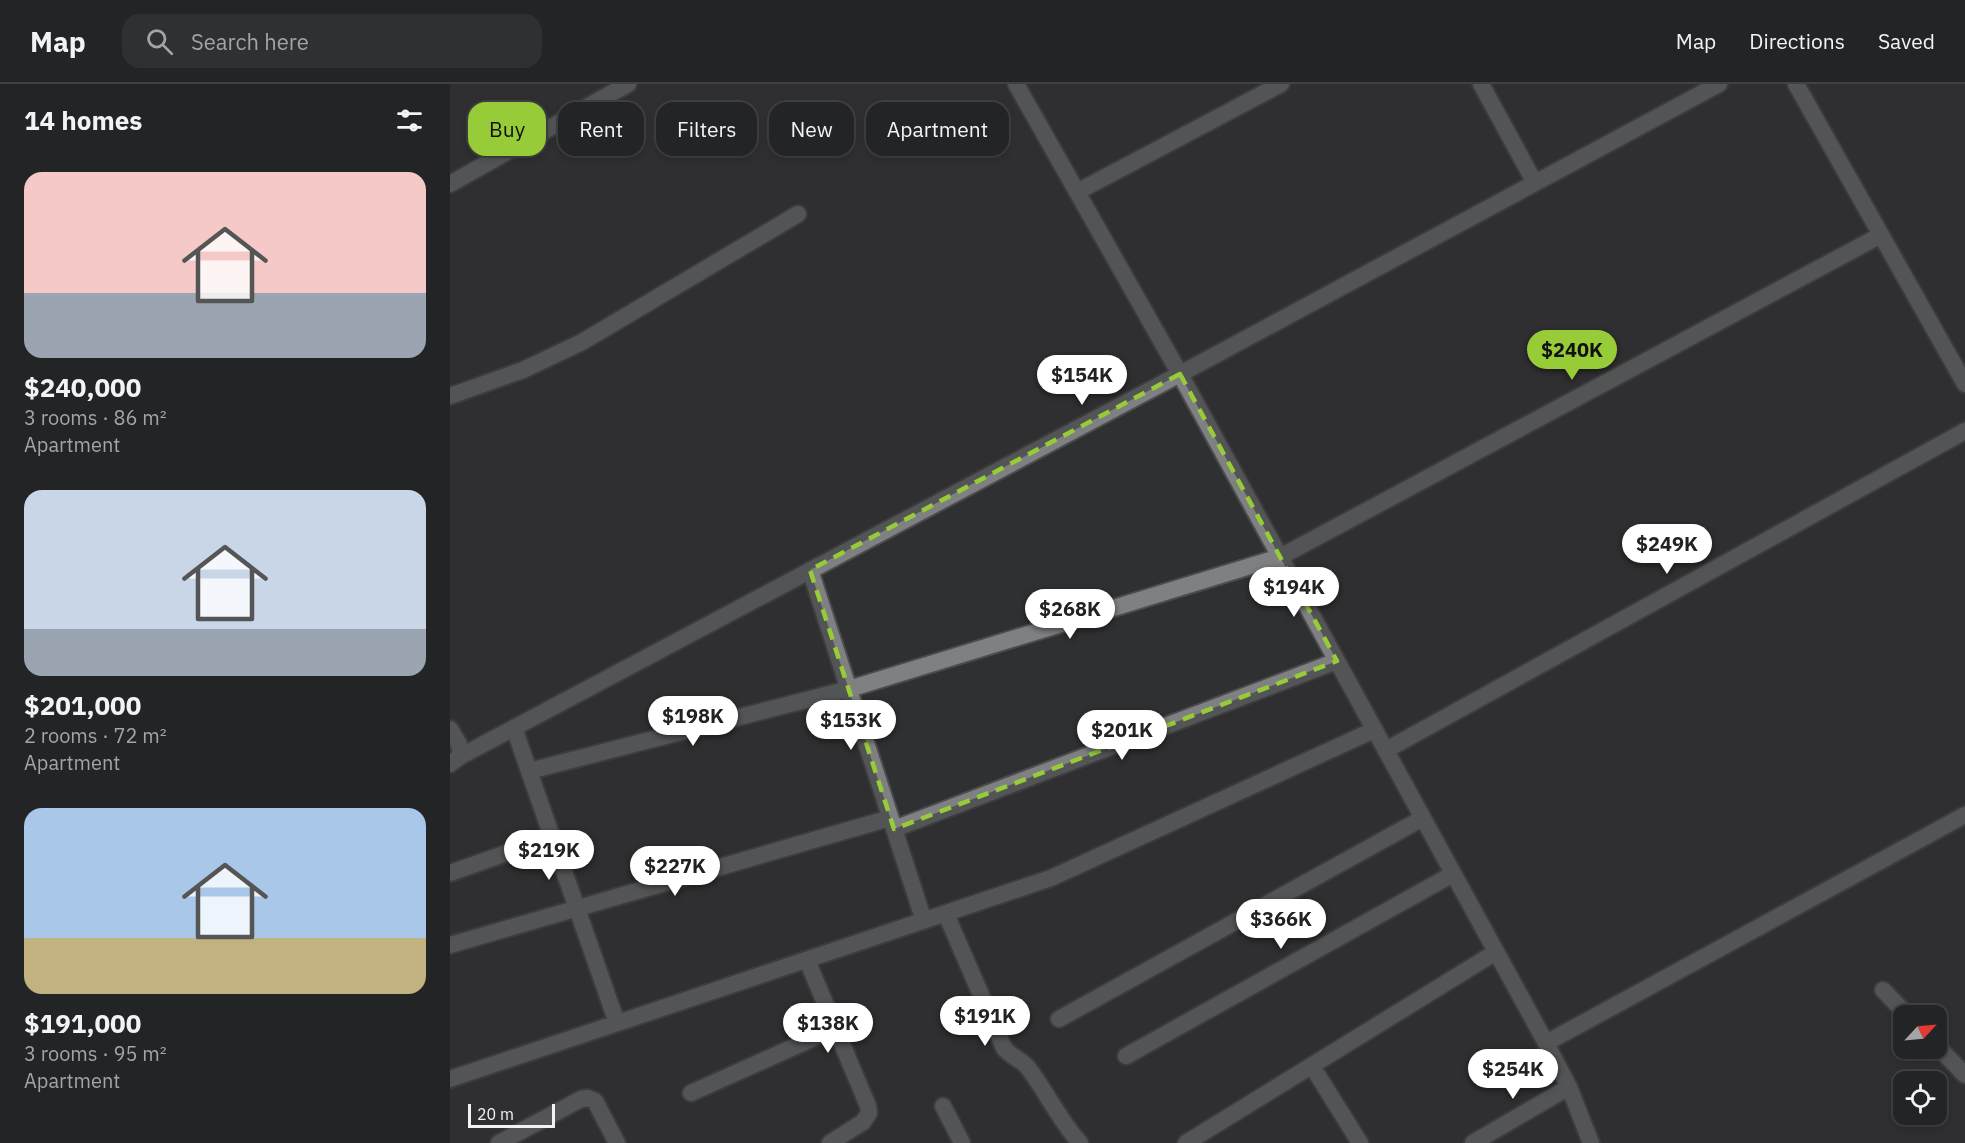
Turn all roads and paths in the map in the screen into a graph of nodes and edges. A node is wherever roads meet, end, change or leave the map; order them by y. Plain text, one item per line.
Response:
1 (628, 84) edge
2 (1016, 84) edge
3 (1281, 84) edge
4 (1481, 84) edge
5 (1719, 84) edge
6 (1796, 84) edge
7 (452, 178) edge
8 (1535, 183) junction
9 (1077, 192) junction
10 (798, 214) dead end
11 (1881, 235) junction
12 (1180, 374) junction
13 (1965, 384) edge
14 (450, 396) edge
15 (1965, 431) edge
16 (1280, 557) junction
17 (810, 570) junction
18 (1337, 661) junction
19 (849, 689) junction
20 (514, 728) junction
21 (450, 729) edge
22 (1374, 730) junction
23 (1386, 750) junction
24 (455, 760) edge
25 (529, 771) junction
26 (1965, 815) edge
27 (1423, 818) junction
28 (892, 823) junction
29 (552, 837) junction
30 (450, 873) edge
31 (1453, 874) junction
32 (577, 908) junction
33 (946, 914) junction
34 (924, 921) junction
35 (450, 945) edge
36 (1496, 952) junction
37 (807, 960) junction
38 (1882, 990) dead end
39 (1897, 1005) edge
40 (1059, 1020) dead end
41 (617, 1023) junction
42 (836, 1028) junction
43 (1546, 1043) junction
44 (1126, 1056) dead end
45 (1947, 1056) edge
46 (1312, 1066) junction
47 (1965, 1075) edge
48 (450, 1079) edge
49 (1569, 1087) junction
50 (691, 1093) dead end
51 (943, 1106) dead end
52 (499, 1143) edge
53 (617, 1143) edge
54 (830, 1143) edge
55 (962, 1143) edge
56 (1080, 1143) edge
57 (1186, 1143) edge
58 (1360, 1143) edge
59 (1473, 1143) edge
60 (1591, 1143) edge

1 - 7 street
2 - 9 street
3 - 9 street
4 - 8 street
5 - 8 street
6 - 11 street
8 - 12 street
9 - 12 street
10 - 14 street
11 - 13 street
11 - 16 street
12 - 16 street
12 - 17 street
15 - 23 street
16 - 18 street
16 - 19 street
17 - 19 street
17 - 20 street
18 - 22 street
18 - 28 street
19 - 25 street
19 - 28 street
20 - 24 street
20 - 25 street
21 - 24 street
22 - 23 street
22 - 33 street
23 - 27 street
25 - 29 street
26 - 43 street
27 - 31 street
27 - 40 street
28 - 32 street
28 - 34 street
29 - 30 street
29 - 32 street
31 - 36 street
31 - 44 street
32 - 35 street
32 - 41 street
33 - 34 street
33 - 56 street
34 - 37 street
36 - 43 street
36 - 46 street
37 - 41 street
37 - 42 street
38 - 39 street
41 - 48 street
42 - 50 street
42 - 54 street
43 - 49 street
45 - 47 street
46 - 57 street
46 - 58 street
49 - 59 street
49 - 60 street
51 - 55 street
52 - 53 street

